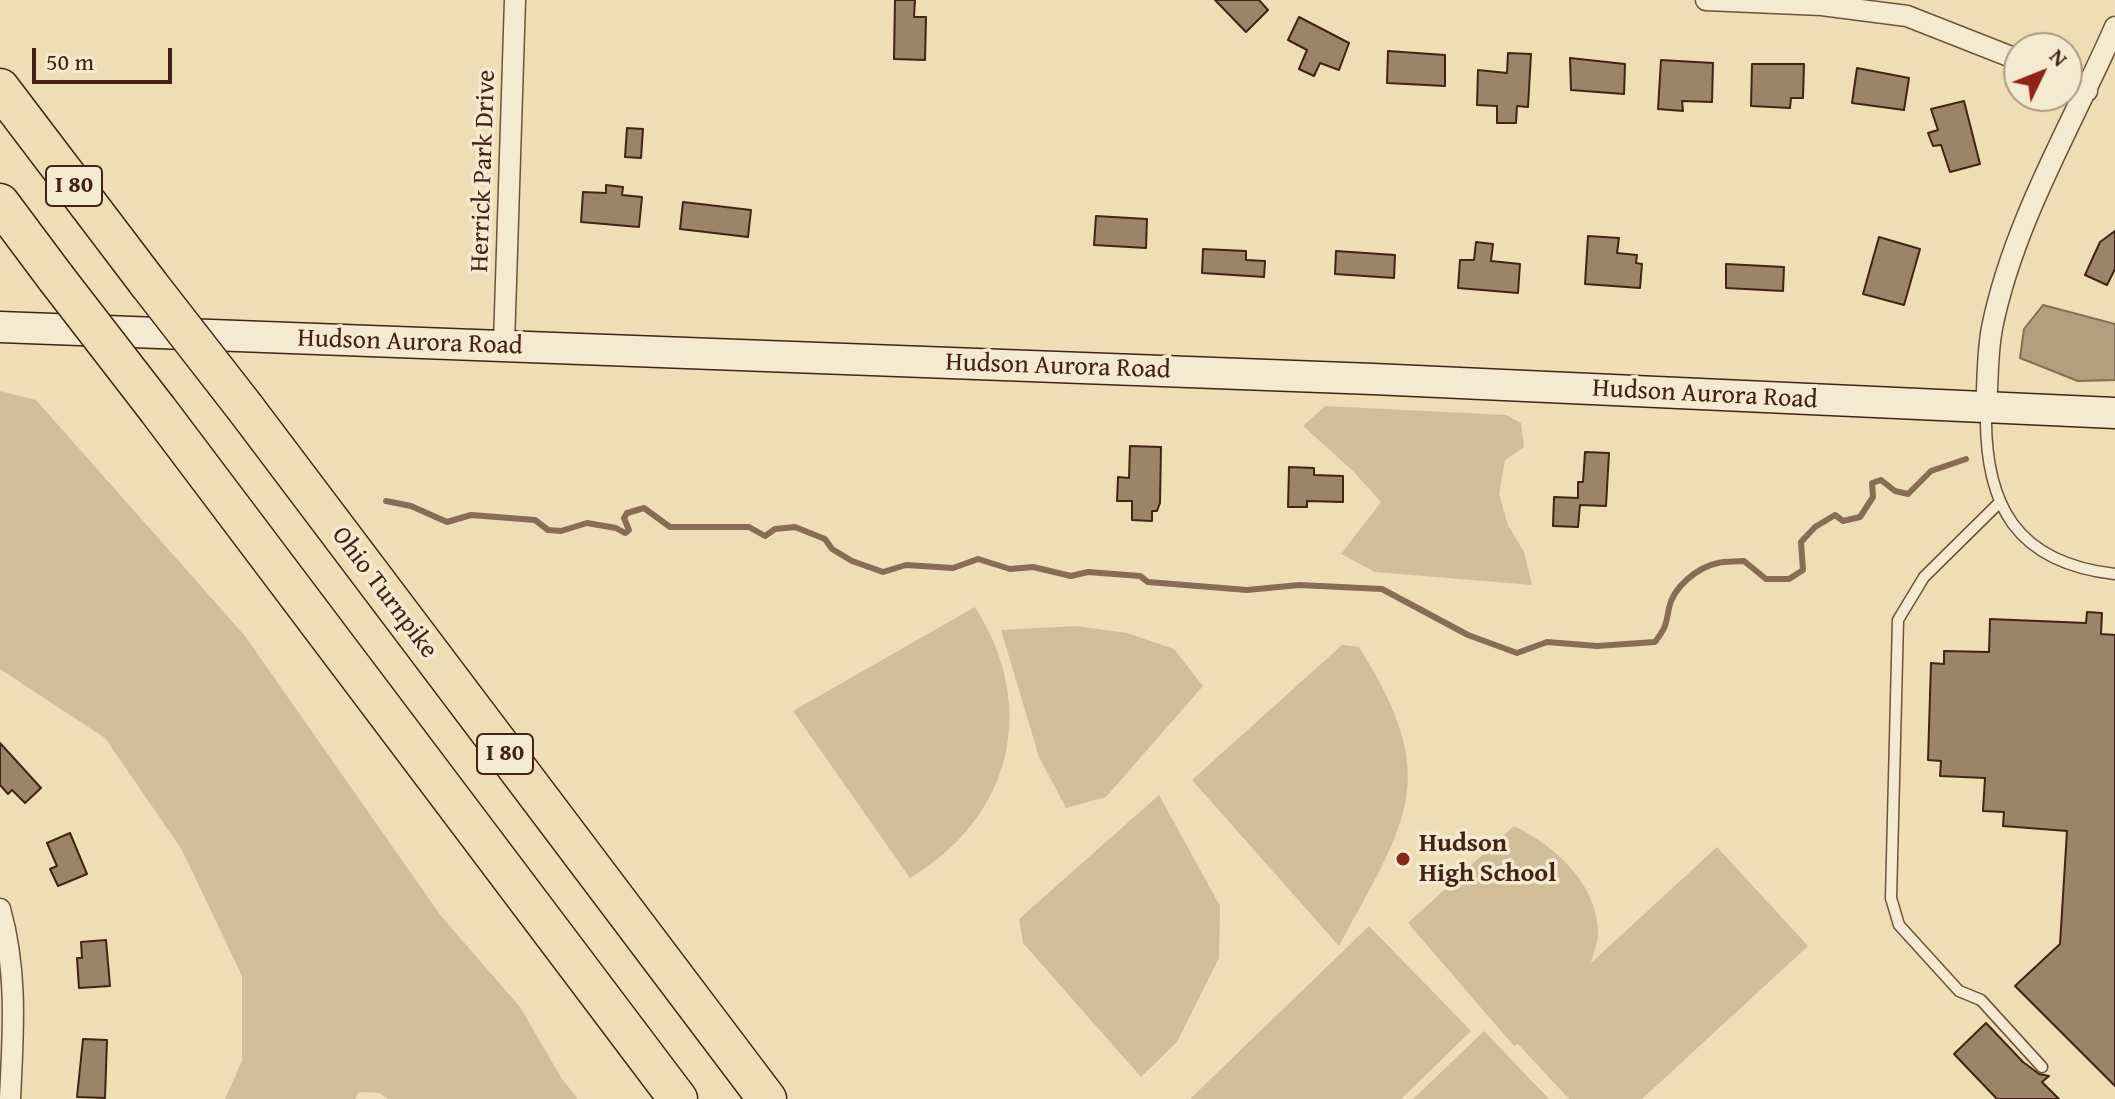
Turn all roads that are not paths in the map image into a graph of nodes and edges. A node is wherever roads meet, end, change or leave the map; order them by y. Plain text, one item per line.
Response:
1 (515, 0) edge
2 (1706, 0) edge
3 (2115, 27) edge
4 (2003, 54) edge
5 (0, 88) edge
6 (2083, 89) edge
7 (2087, 91) junction
8 (0, 203) edge
9 (0, 327) edge
10 (504, 344) junction
11 (1986, 408) junction
12 (2115, 413) edge
13 (1999, 503) junction
14 (2115, 574) edge
15 (0, 909) edge
16 (2042, 1067) dead end
17 (10, 1099) edge
18 (678, 1099) edge
19 (767, 1099) edge

1 - 10 street, Herrick Park Drive
2 - 4 street
3 - 7 street
5 - 19 highway, Ohio Turnpike / I 80, bridge
6 - 7 street
7 - 11 street
8 - 18 highway, I 80, bridge
9 - 10 street, Hudson Aurora Road
10 - 11 street, Hudson Aurora Road
11 - 12 street, Hudson Aurora Road
11 - 13 lane
13 - 14 lane
13 - 16 lane
15 - 17 street

